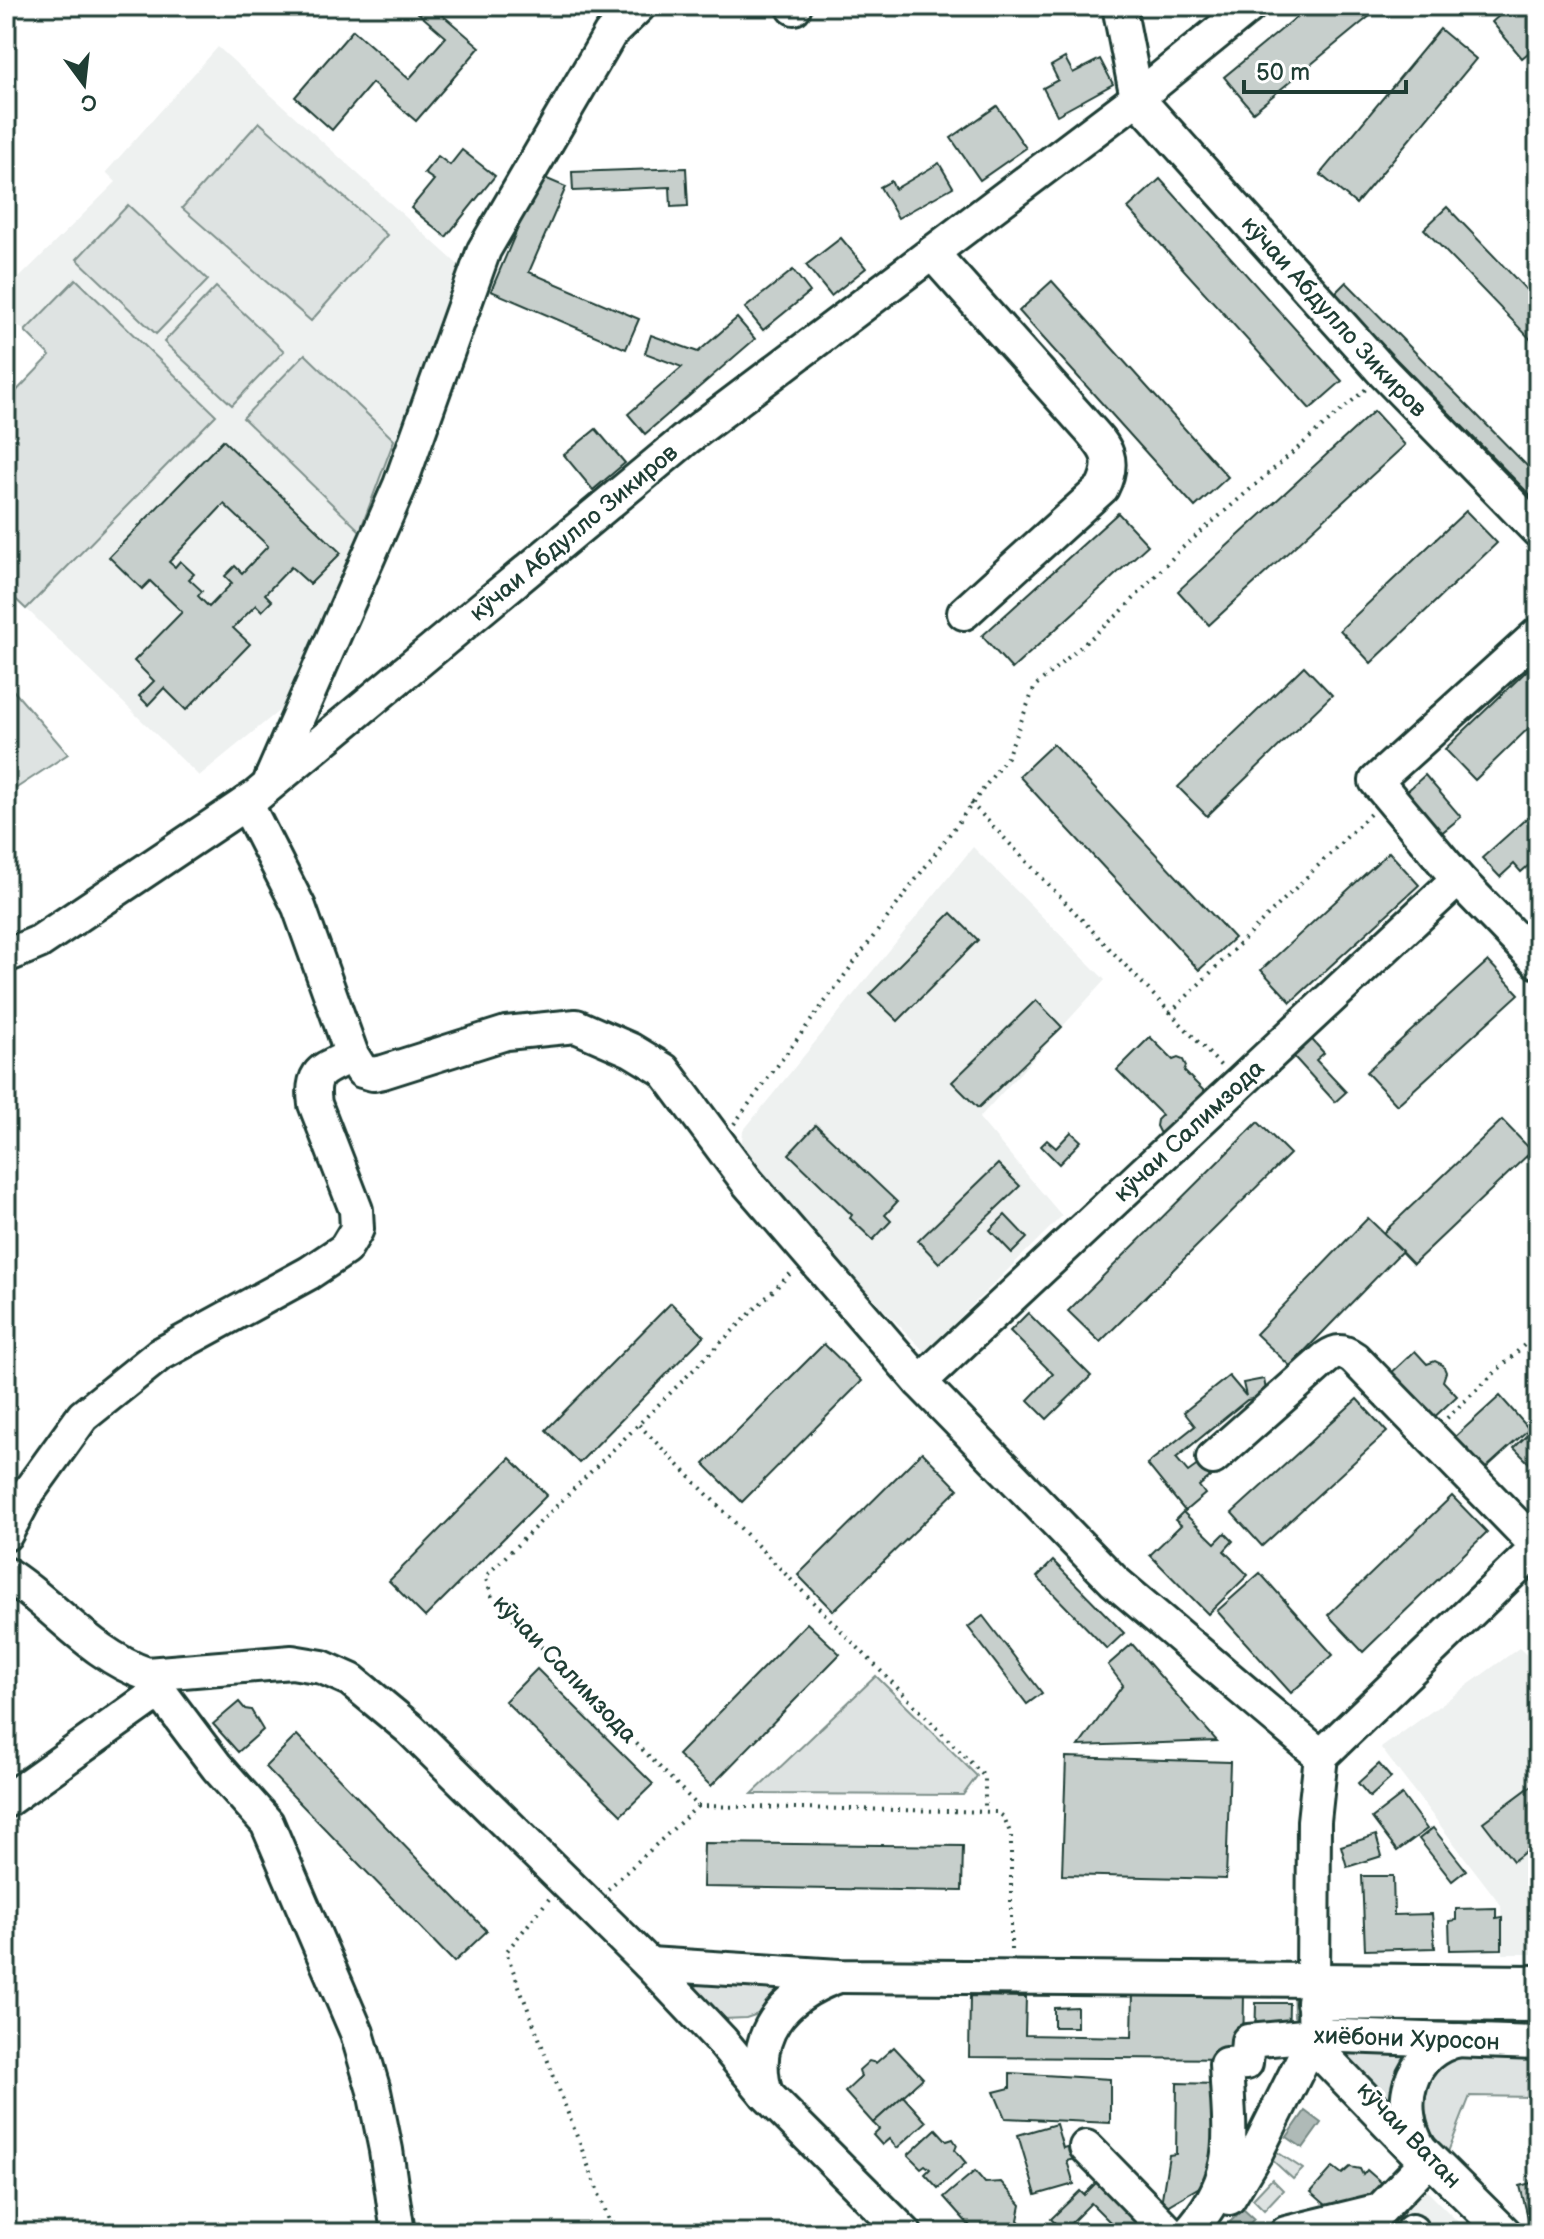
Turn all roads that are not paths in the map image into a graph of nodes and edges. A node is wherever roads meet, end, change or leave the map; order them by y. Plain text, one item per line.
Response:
1 (639, 6) edge
2 (1119, 6) edge
3 (1250, 6) edge
4 (1137, 98) junction
5 (932, 253) junction
6 (1538, 531) edge
7 (964, 613) dead end
8 (1538, 634) edge
9 (257, 795) junction
10 (1458, 879) junction
11 (6, 956) edge
12 (1538, 962) edge
13 (352, 1055) junction
14 (920, 1382) junction
15 (1213, 1458) dead end
16 (6, 1534) edge
17 (1538, 1547) edge
18 (6, 1574) edge
19 (154, 1682) junction
20 (1321, 1756) junction
21 (6, 1801) edge
22 (649, 1964) junction
23 (715, 1968) junction
24 (839, 1976) junction
25 (1538, 1982) edge
26 (1313, 1992) junction
27 (1538, 2005) edge
28 (784, 2010) junction
29 (697, 2016) junction
30 (1315, 2035) junction
31 (1467, 2038) junction
32 (1538, 2043) edge
33 (766, 2094) junction
34 (1086, 2147) dead end
35 (1421, 2151) junction
36 (398, 2233) edge
37 (905, 2233) edge
38 (1170, 2233) edge
39 (1188, 2233) edge
40 (1204, 2233) edge
41 (1286, 2233) edge
42 (1505, 2233) edge

1 - 9 street
2 - 4 street
3 - 4 street, кӯчаи Абдулло Зикиров
4 - 5 street, кӯчаи Абдулло Зикиров
4 - 6 street, кӯчаи Абдулло Зикиров
5 - 7 street
5 - 9 street, кӯчаи Абдулло Зикиров
8 - 10 street
9 - 11 street, кӯчаи Абдулло Зикиров
9 - 13 street
10 - 12 street
10 - 14 street, кӯчаи Салимзода
13 - 14 street
13 - 16 street
14 - 20 street
15 - 17 street
17 - 20 street
18 - 19 street
19 - 21 street
19 - 22 street
19 - 36 street
20 - 26 street
22 - 23 street
22 - 29 street
23 - 24 street
23 - 29 street
24 - 26 street
24 - 28 street
25 - 26 street, хиёбони Хуросон
26 - 27 street
26 - 30 street, хиёбони Хуросон
28 - 29 street
28 - 33 street
29 - 33 street
30 - 31 street, хиёбони Хуросон
30 - 35 street, кӯчаи Ватан
30 - 40 street
31 - 32 street, хиёбони Хуросон
31 - 35 street
33 - 37 street
34 - 38 street
35 - 42 street, кӯчаи Ватан
39 - 41 street

